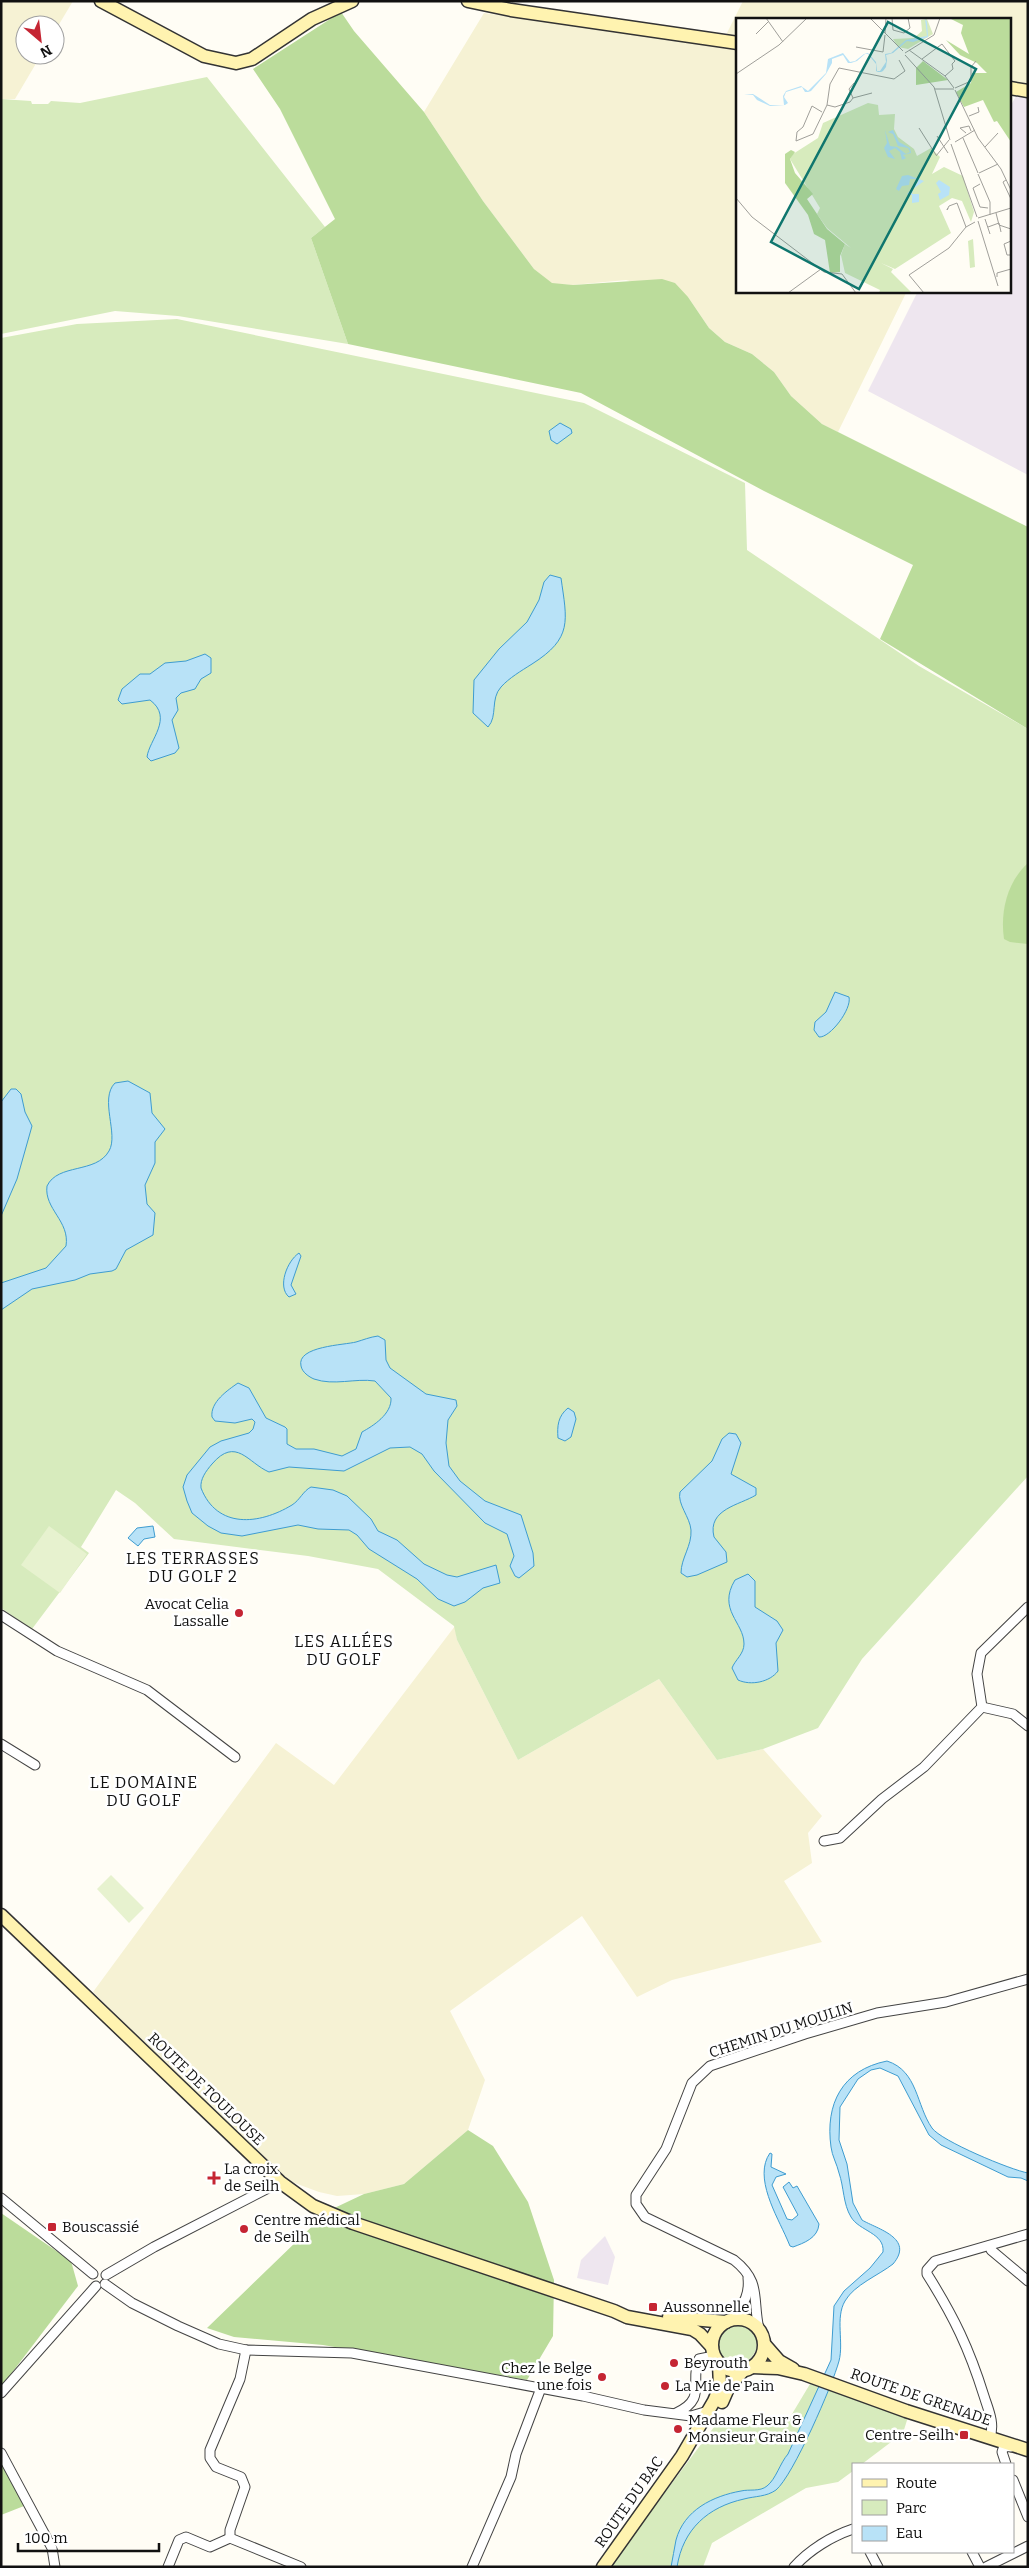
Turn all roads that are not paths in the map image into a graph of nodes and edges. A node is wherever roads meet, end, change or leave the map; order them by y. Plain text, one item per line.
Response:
1 (101, 1) edge
2 (352, 1) edge
3 (468, 1) edge
4 (736, 43) edge
5 (1012, 88) edge
6 (1028, 91) edge
7 (1028, 1607) edge
8 (1, 1615) edge
9 (982, 1707) junction
10 (1028, 1726) edge
11 (1, 1744) edge
12 (235, 1758) dead end
13 (35, 1765) dead end
14 (824, 1842) dead end
15 (1, 1915) edge
16 (1028, 1979) edge
17 (280, 2182) junction
18 (1, 2198) edge
19 (1028, 2234) edge
20 (990, 2246) junction
21 (747, 2273) junction
22 (93, 2274) junction
23 (1028, 2281) edge
24 (102, 2282) junction
25 (614, 2311) junction
26 (729, 2321) junction
27 (759, 2330) junction
28 (765, 2345) junction
29 (246, 2350) junction
30 (715, 2355) junction
31 (748, 2369) junction
32 (804, 2374) junction
33 (541, 2388) junction
34 (1, 2393) edge
35 (708, 2412) junction
36 (676, 2413) junction
37 (990, 2437) junction
38 (1014, 2447) junction
39 (1028, 2450) edge
40 (1, 2453) edge
41 (682, 2456) junction
42 (1006, 2463) edge
43 (1014, 2482) edge
44 (1028, 2517) edge
45 (852, 2529) edge
46 (230, 2538) junction
47 (1028, 2546) edge
48 (871, 2553) edge
49 (973, 2553) edge
50 (55, 2567) edge
51 (168, 2567) edge
52 (300, 2567) edge
53 (472, 2567) edge
54 (603, 2567) edge
55 (794, 2567) edge
56 (878, 2567) edge
57 (980, 2567) edge
58 (986, 2567) edge

1 - 2 main road
3 - 4 main road
5 - 6 main road
7 - 9 street
8 - 12 street
9 - 10 street
9 - 14 street
11 - 13 street
15 - 17 main road, ROUTE DE TOULOUSE
16 - 21 street, CHEMIN DU MOULIN
17 - 24 street
17 - 25 main road, ROUTE DE TOULOUSE
18 - 22 street
19 - 20 street
20 - 23 street
20 - 37 street
21 - 26 street
21 - 27 street
22 - 24 street
22 - 24 street
24 - 29 street
24 - 34 street
25 - 26 main road, ROUTE DE TOULOUSE
25 - 30 main road, ROUTE DE TOULOUSE
26 - 27 main road
26 - 30 main road
27 - 28 main road
28 - 31 main road
28 - 32 main road, ROUTE DE GRENADE
29 - 33 street
29 - 46 street
30 - 31 main road
30 - 35 main road, ROUTE DU BAC
30 - 36 street
31 - 32 main road, ROUTE DE GRENADE
31 - 41 main road, ROUTE DU BAC
32 - 37 main road, ROUTE DE GRENADE
33 - 36 street
33 - 53 street
35 - 36 street
35 - 41 main road, ROUTE DU BAC
37 - 38 main road, ROUTE DE GRENADE
38 - 39 main road, ROUTE DE GRENADE
38 - 42 street
40 - 50 street
41 - 54 main road, ROUTE DU BAC
43 - 44 street
45 - 55 street
46 - 51 street
46 - 52 street
47 - 58 street
48 - 56 street
49 - 57 street

